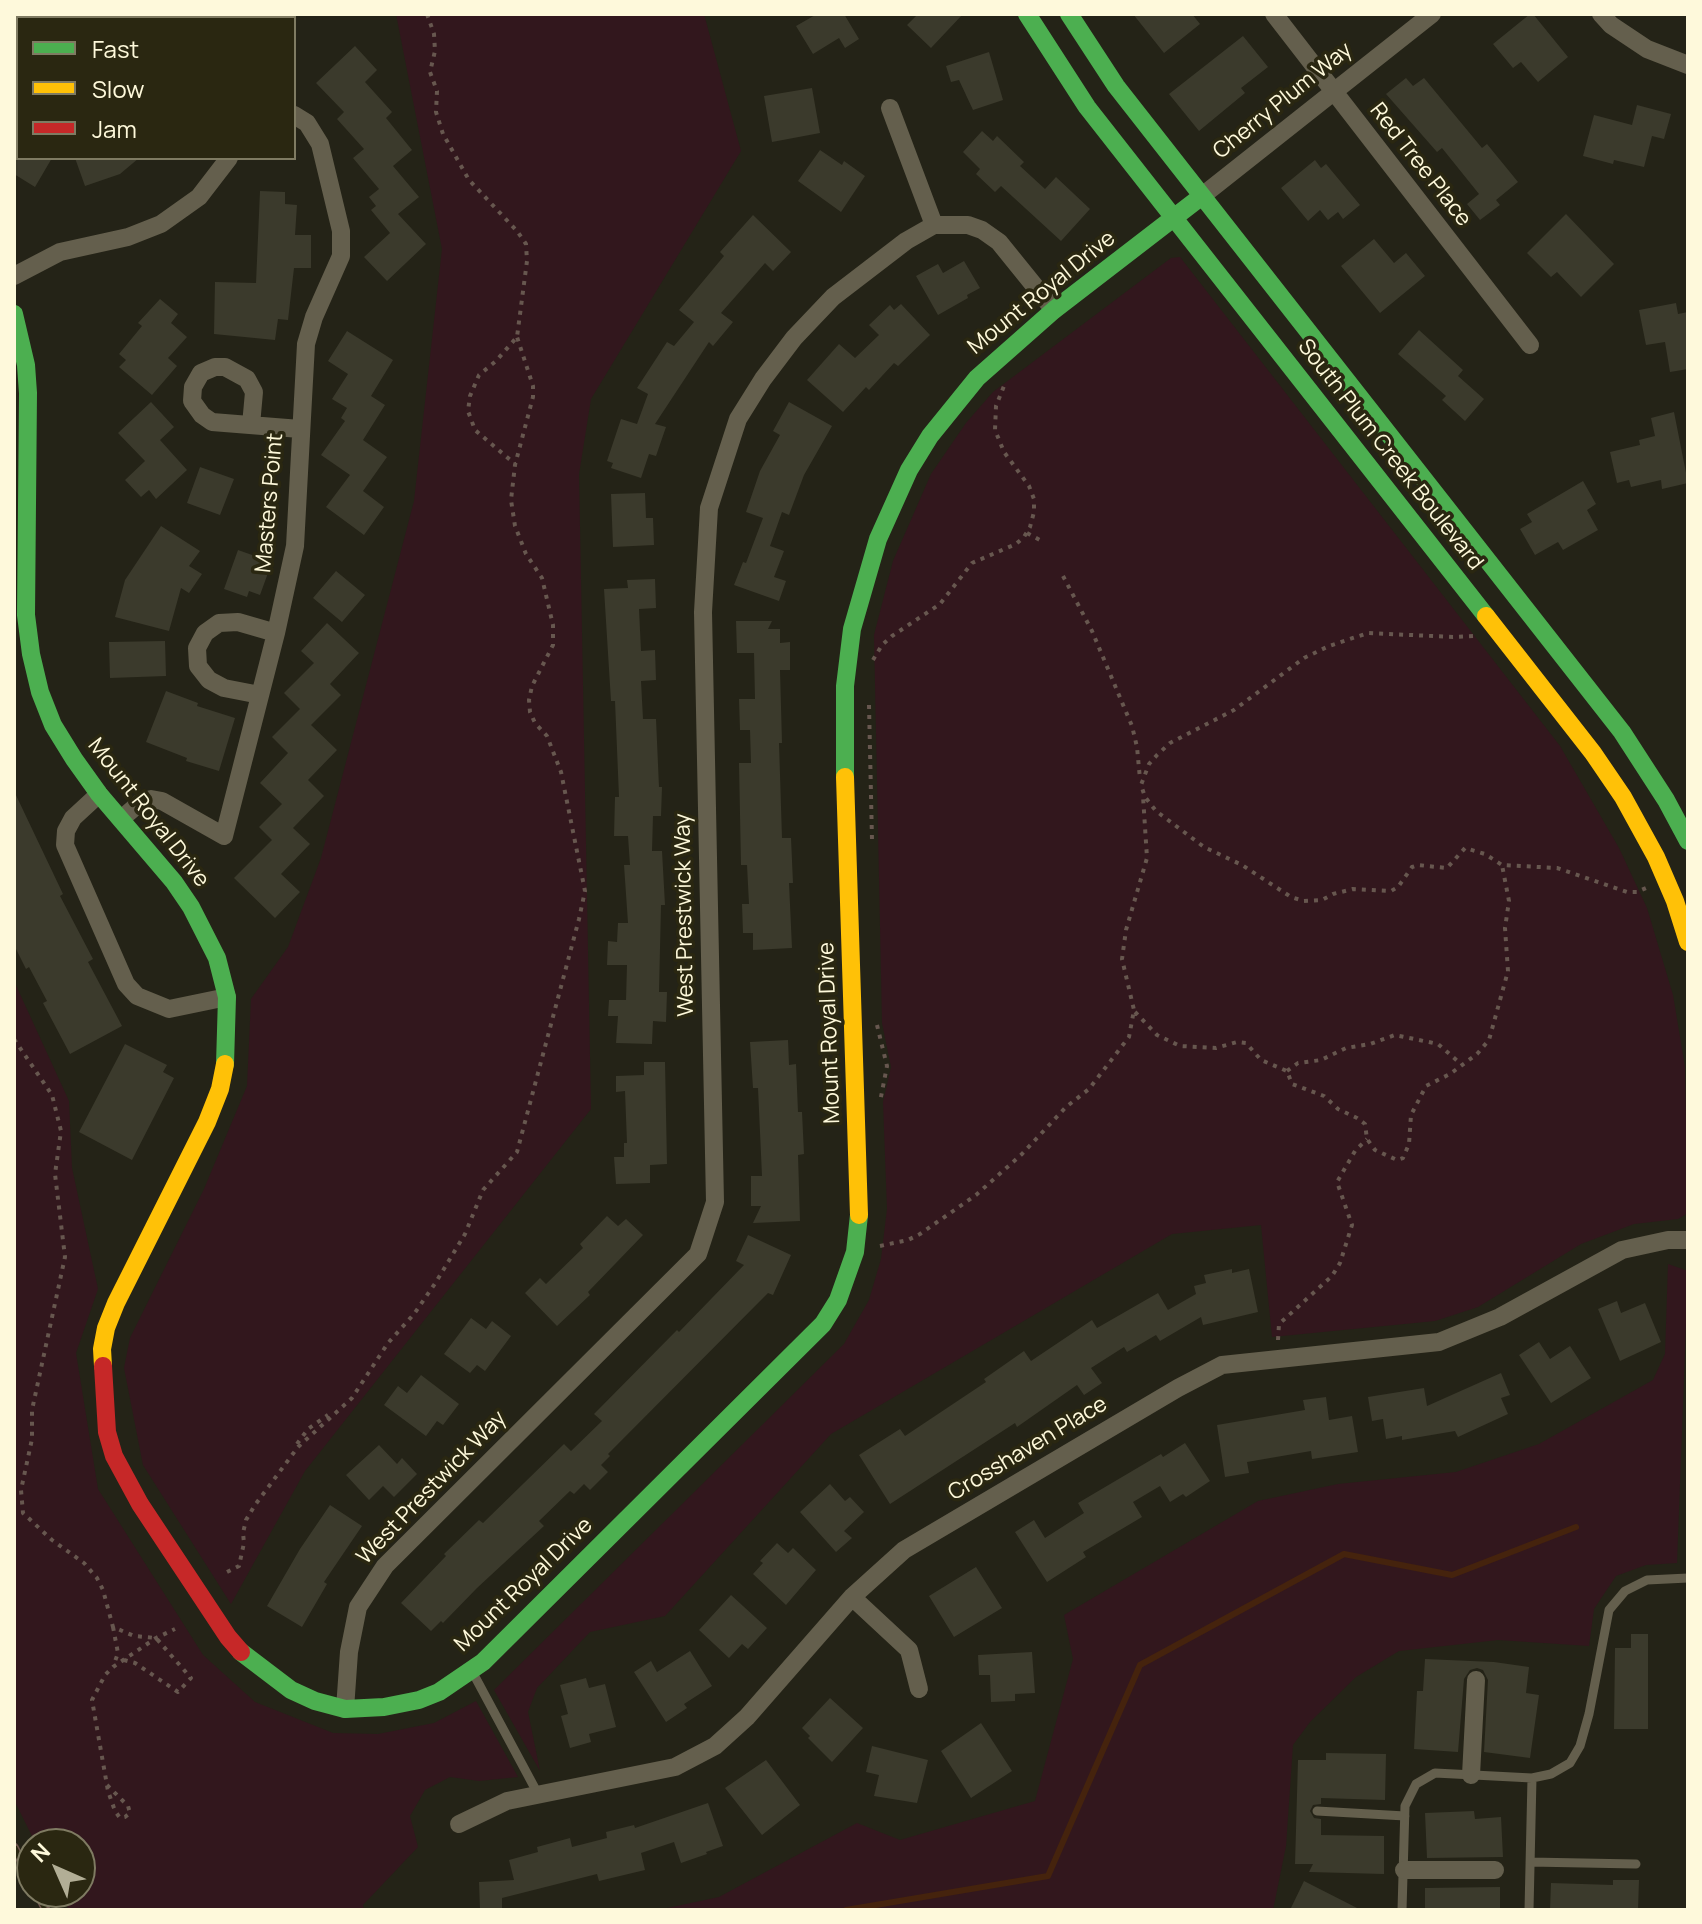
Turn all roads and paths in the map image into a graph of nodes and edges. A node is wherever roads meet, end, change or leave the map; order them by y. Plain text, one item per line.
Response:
1 (427, 14) edge
2 (1027, 14) edge
3 (1069, 14) edge
4 (1274, 14) edge
5 (1432, 14) edge
6 (1601, 14) edge
7 (1688, 65) edge
8 (1333, 91) junction
9 (890, 108) dead end
10 (296, 116) edge
11 (227, 160) edge
12 (1202, 196) junction
13 (1174, 218) junction
14 (934, 225) junction
15 (14, 276) edge
16 (1054, 310) junction
17 (14, 314) edge
18 (517, 337) junction
19 (1530, 345) dead end
20 (1006, 382) dead end
21 (251, 425) dead end
22 (300, 429) junction
23 (515, 465) junction
24 (1027, 533) junction
25 (1040, 540) dead end
26 (1063, 576) dead end
27 (20, 587) edge
28 (276, 633) junction
29 (1479, 635) dead end
30 (871, 665) dead end
31 (869, 694) dead end
32 (260, 695) junction
33 (1141, 785) junction
34 (99, 794) junction
35 (121, 819) junction
36 (1688, 841) edge
37 (872, 844) dead end
38 (1502, 865) junction
39 (1647, 888) dead end
40 (1682, 898) edge
41 (1688, 942) edge
42 (227, 997) junction
43 (1134, 1010) junction
44 (876, 1018) dead end
45 (14, 1039) edge
46 (1461, 1064) junction
47 (1287, 1071) junction
48 (879, 1106) dead end
49 (1367, 1139) junction
50 (881, 1234) dead end
51 (1688, 1240) edge
52 (1280, 1359) junction
53 (227, 1572) dead end
54 (1688, 1578) edge
55 (852, 1597) junction
56 (113, 1627) junction
57 (175, 1629) dead end
58 (156, 1638) junction
59 (124, 1660) junction
60 (113, 1667) junction
61 (472, 1670) junction
62 (1476, 1680) dead end
63 (919, 1689) dead end
64 (345, 1709) junction
65 (1471, 1775) junction
66 (1532, 1778) junction
67 (107, 1785) junction
68 (538, 1795) junction
69 (1317, 1811) dead end
70 (1405, 1816) junction
71 (459, 1824) dead end
72 (1530, 1862) junction
73 (1636, 1864) dead end
74 (1404, 1870) junction
75 (1495, 1870) dead end
76 (1402, 1910) edge
77 (1529, 1910) edge

1 - 18 path
2 - 13 street, South Plum Creek Boulevard
3 - 12 street, South Plum Creek Boulevard
4 - 8 street, Red Tree Place
5 - 8 street, Cherry Plum Way
6 - 7 street
8 - 12 street, Cherry Plum Way
8 - 19 street, Red Tree Place
9 - 14 street
10 - 22 street, Masters Point
11 - 15 street
12 - 13 street, Mount Royal Drive
12 - 36 street, South Plum Creek Boulevard
13 - 16 street, Mount Royal Drive
13 - 40 street, South Plum Creek Boulevard
14 - 16 street
14 - 64 street, West Prestwick Way
16 - 61 street, Mount Royal Drive
17 - 27 street, Mount Royal Drive
18 - 23 path
18 - 23 path
20 - 24 path
21 - 22 street
22 - 28 street, Masters Point
23 - 53 path
24 - 25 path
24 - 30 path
26 - 33 path
27 - 34 street, Mount Royal Drive
28 - 32 street, Masters Point
28 - 32 street
29 - 33 path
31 - 37 path
32 - 35 street, Masters Point
33 - 38 path
33 - 43 path
34 - 35 street, Mount Royal Drive
34 - 42 street
35 - 42 street, Mount Royal Drive
38 - 39 path
38 - 46 path
40 - 41 street, South Plum Creek Boulevard
42 - 64 street, Mount Royal Drive
43 - 47 path
43 - 50 path
44 - 48 path
45 - 56 path
46 - 47 path
46 - 49 path
47 - 49 path
49 - 52 path
51 - 52 street, Crosshaven Place
52 - 55 street, Crosshaven Place
54 - 66 lane
55 - 63 street
55 - 68 street, Crosshaven Place
56 - 58 path
56 - 60 path
57 - 58 path
58 - 59 path
58 - 59 path
59 - 60 path
60 - 67 path
61 - 64 street, Mount Royal Drive
61 - 68 lane
62 - 65 street
65 - 66 lane
65 - 70 lane
66 - 72 lane
67 - 67 path
68 - 71 street, Crosshaven Place
69 - 70 lane
70 - 74 lane
72 - 73 lane
72 - 77 lane
74 - 75 street
74 - 76 lane

